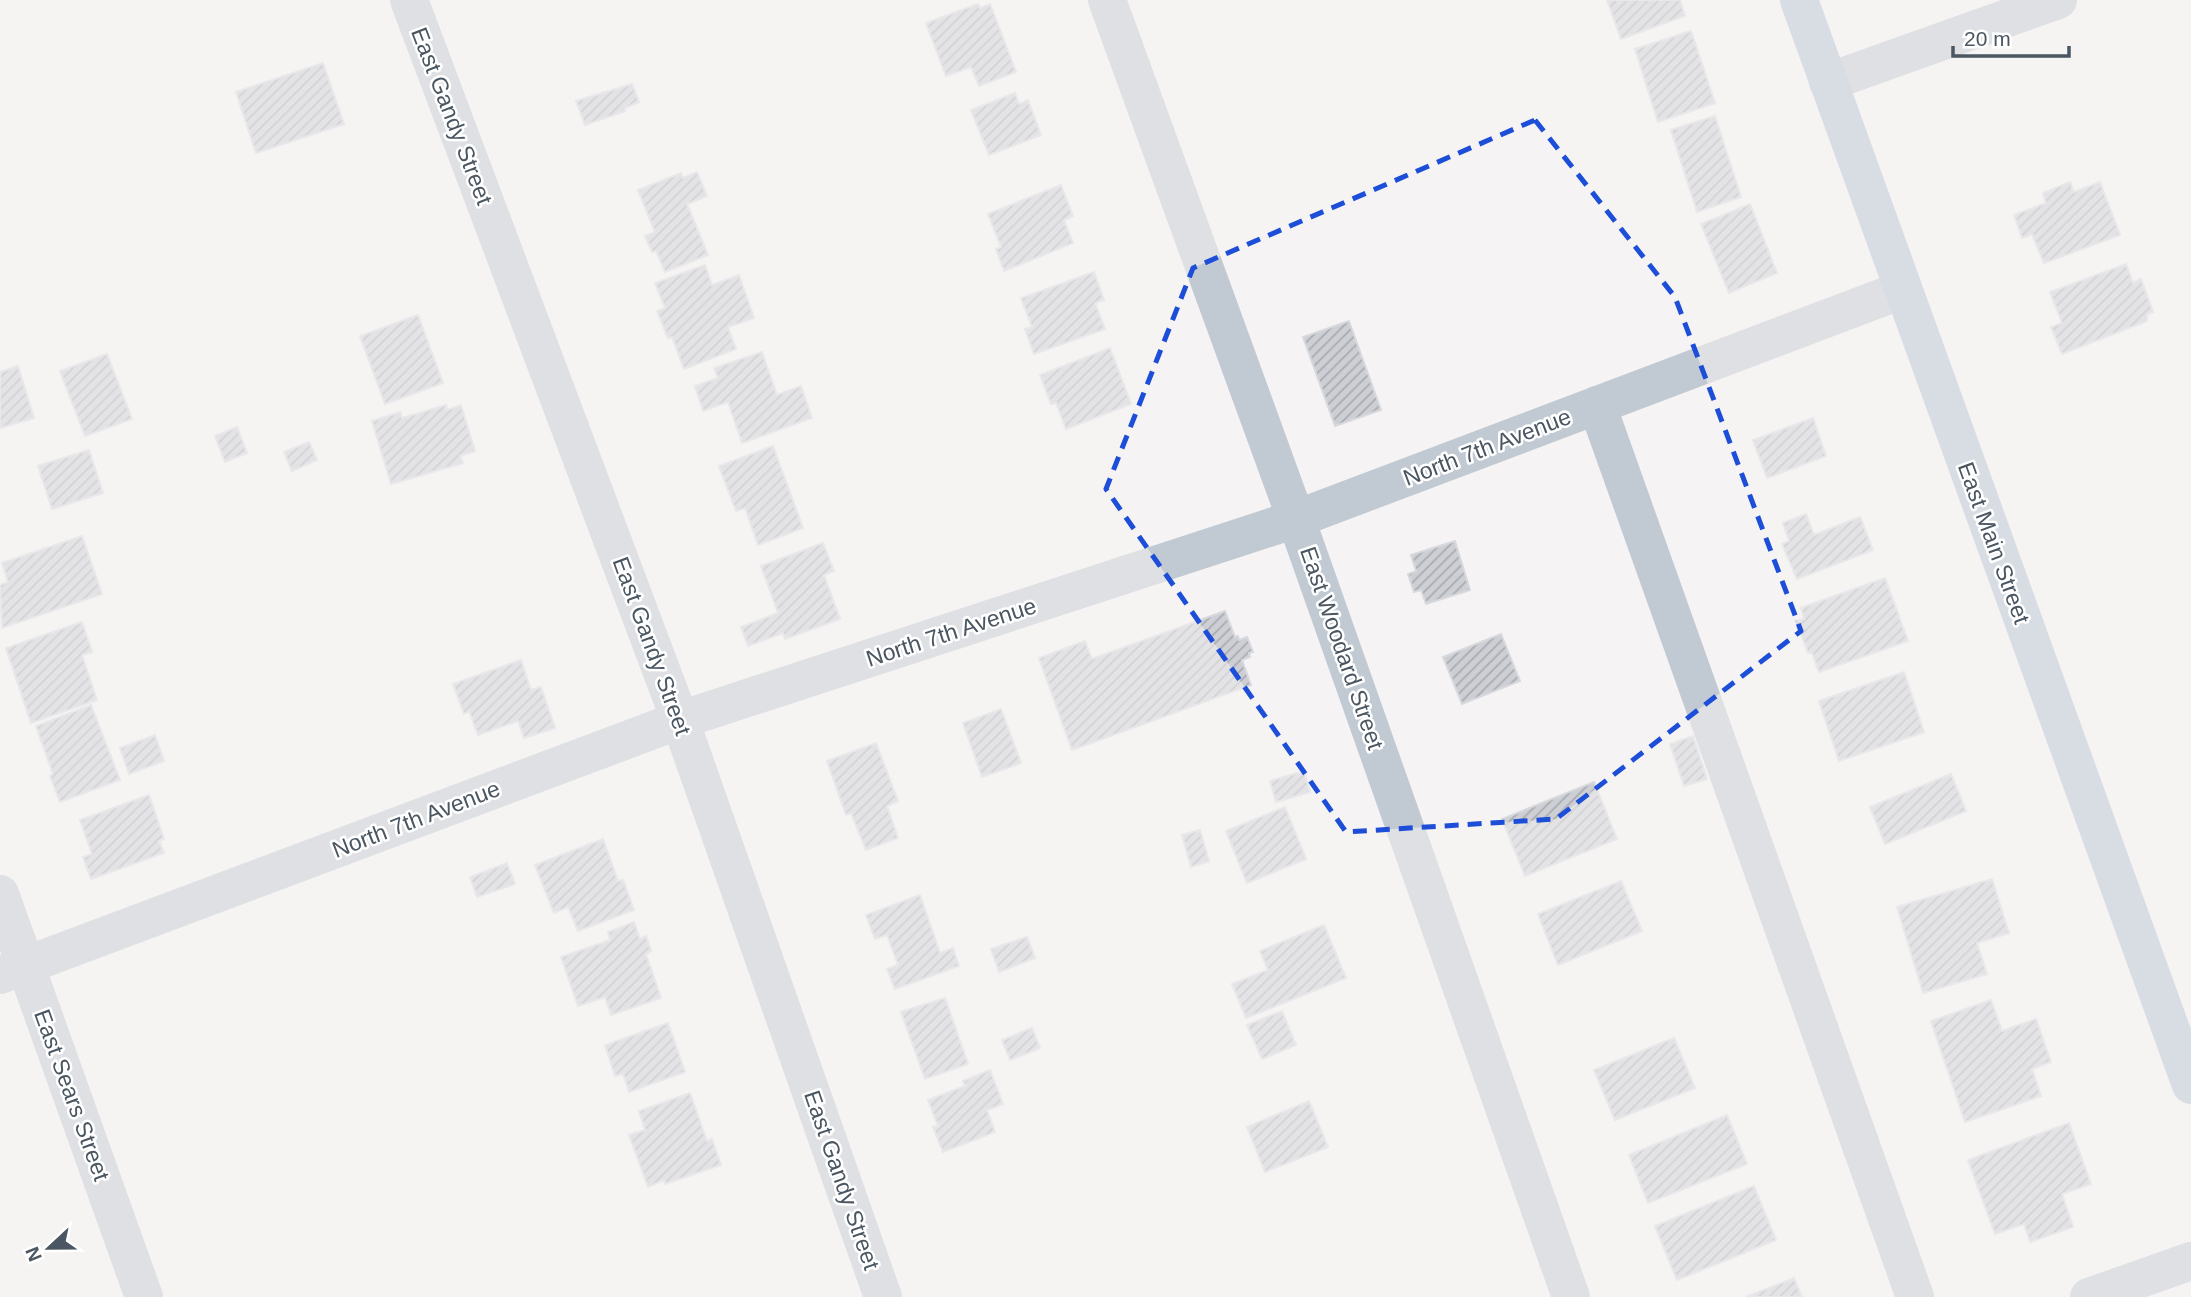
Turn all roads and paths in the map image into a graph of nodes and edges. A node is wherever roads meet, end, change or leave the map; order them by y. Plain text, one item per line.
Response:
1 (409, 0) edge
2 (1107, 0) edge
3 (1799, 0) edge
4 (2059, 0) edge
5 (1828, 82) junction
6 (1902, 290) junction
7 (1597, 405) junction
8 (1296, 519) junction
9 (680, 720) junction
10 (0, 894) edge
11 (13, 970) edge
12 (2191, 1086) edge
13 (2191, 1261) edge
14 (144, 1297) edge
15 (883, 1297) edge
16 (1571, 1297) edge
17 (1914, 1297) edge
18 (2089, 1297) edge

1 - 9 street, East Gandy Street
2 - 8 street, East Woodard Street
3 - 5 main road, East Main Street
4 - 5 street
5 - 6 main road, East Main Street
6 - 7 street, North 7th Avenue
6 - 12 main road, East Main Street
7 - 8 street, North 7th Avenue
7 - 17 street
8 - 9 street, North 7th Avenue
8 - 16 street, East Woodard Street
9 - 11 street, North 7th Avenue
9 - 15 street, East Gandy Street
10 - 11 street, East Sears Street
11 - 14 street, East Sears Street
13 - 18 street

